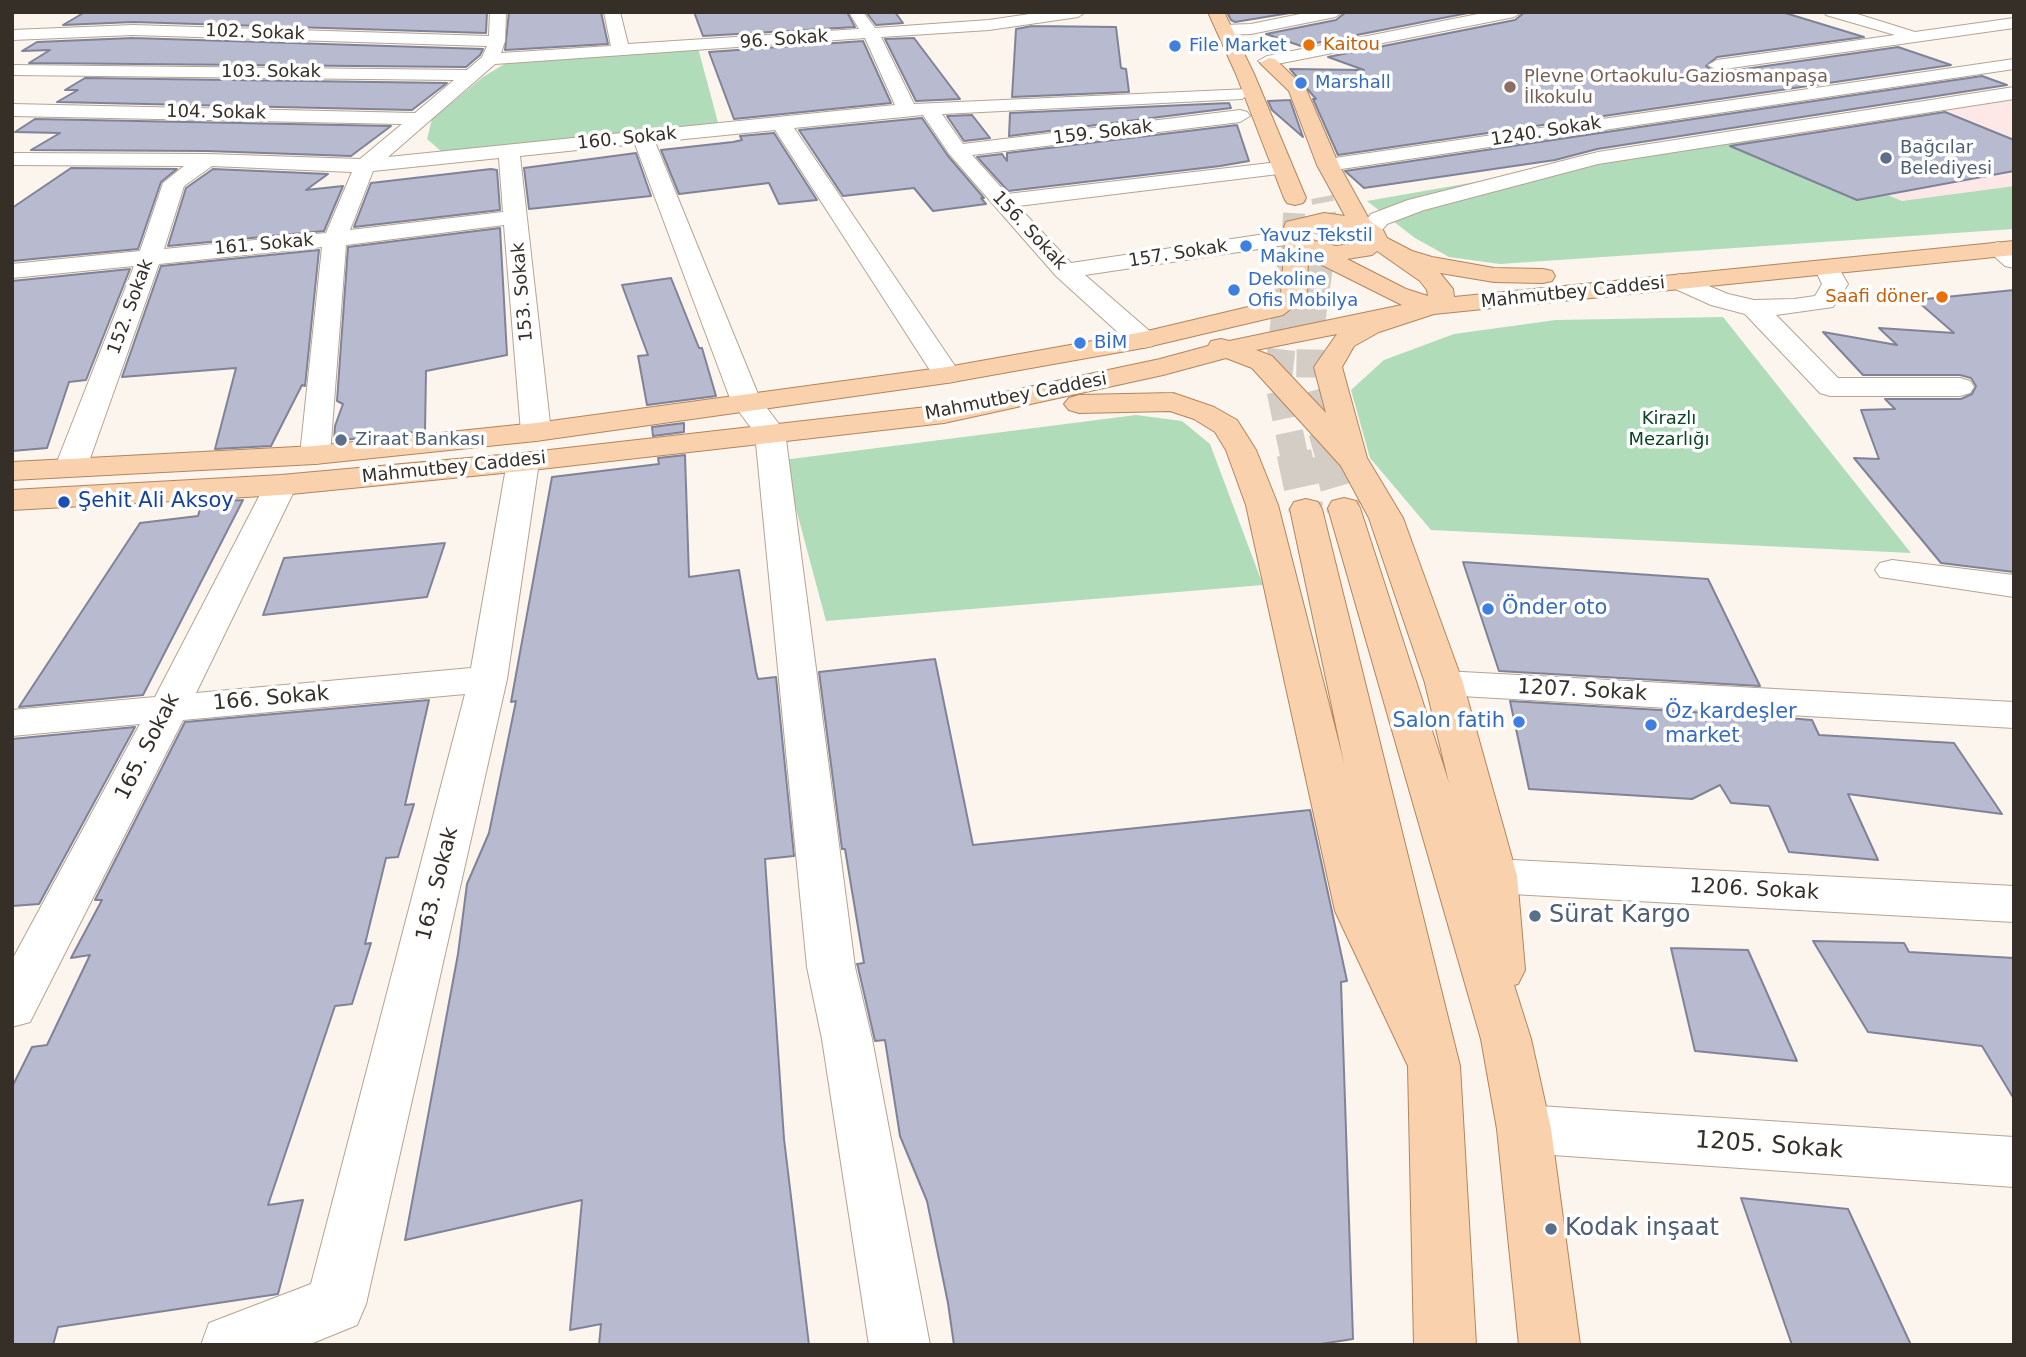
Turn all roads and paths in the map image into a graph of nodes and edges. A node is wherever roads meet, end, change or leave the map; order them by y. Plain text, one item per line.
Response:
1 (163, 12) edge
2 (498, 12) edge
3 (612, 12) edge
4 (854, 12) edge
5 (1078, 12) edge
6 (1216, 12) edge
7 (1242, 12) edge
8 (1335, 12) edge
9 (1514, 12) edge
10 (1832, 12) edge
11 (325, 18) dead end
12 (982, 18) edge
13 (1890, 20) edge
14 (2014, 23) edge
15 (1251, 29) junction
16 (133, 30) junction
17 (1224, 30) junction
18 (871, 34) junction
19 (12, 35) edge
20 (299, 35) junction
21 (1919, 37) junction
22 (497, 41) junction
23 (621, 51) junction
24 (490, 59) junction
25 (1268, 62) junction
26 (2014, 64) edge
27 (1717, 65) dead end
28 (72, 69) junction
29 (12, 70) edge
30 (470, 75) junction
31 (1243, 83) junction
32 (2014, 93) edge
33 (13, 107) edge
34 (918, 110) junction
35 (1250, 115) junction
36 (419, 119) junction
37 (781, 124) junction
38 (643, 138) junction
39 (957, 151) junction
40 (509, 152) junction
41 (12, 159) edge
42 (207, 160) junction
43 (1328, 165) junction
44 (365, 166) junction
45 (1270, 169) junction
46 (1317, 185) tunnel mouth
47 (1294, 198) tunnel mouth
48 (1001, 201) junction
49 (516, 217) junction
50 (2014, 228) edge
51 (1369, 232) junction
52 (335, 239) junction
53 (1297, 239) junction
54 (2009, 252) edge
55 (150, 256) junction
56 (1404, 256) junction
57 (1826, 267) junction
58 (12, 271) edge
59 (1065, 271) junction
60 (1580, 278) junction
61 (1680, 282) junction
62 (1397, 294) junction
63 (1435, 298) junction
64 (1754, 308) junction
65 (1199, 329) junction
66 (1143, 341) junction
67 (1230, 349) junction
68 (947, 375) junction
69 (1961, 387) dead end
70 (944, 414) junction
71 (758, 416) junction
72 (529, 447) junction
73 (315, 455) junction
74 (1354, 462) junction
75 (71, 467) junction
76 (12, 471) edge
77 (281, 485) junction
78 (12, 500) edge
79 (1892, 570) dead end
80 (2014, 586) edge
81 (488, 679) junction
82 (1444, 683) junction
83 (169, 708) junction
84 (2014, 715) edge
85 (12, 723) edge
86 (1494, 876) junction
87 (2014, 904) edge
88 (12, 1007) edge
89 (1506, 1039) junction
90 (1434, 1066) junction
91 (1524, 1129) junction
92 (2014, 1162) edge
93 (231, 1345) edge
94 (900, 1345) edge
95 (1445, 1345) edge
96 (1550, 1345) edge

1 - 16 street
2 - 22 street
3 - 23 street
4 - 18 street, 156. Sokak
5 - 12 street, 96. Sokak
6 - 17 main road
7 - 15 main road
8 - 15 street
9 - 25 street
10 - 13 street
11 - 20 street
12 - 18 street, 96. Sokak
13 - 21 street
14 - 21 street
15 - 17 street
15 - 25 main road
16 - 19 street, 102. Sokak
16 - 20 street, 102. Sokak
16 - 28 street
17 - 31 main road
18 - 23 street, 96. Sokak
18 - 34 street, 156. Sokak
20 - 22 street, 102. Sokak
21 - 27 street
22 - 24 street
23 - 24 street, 96. Sokak
24 - 30 street
25 - 43 main road
25 - 46 main road
26 - 43 street, 1240. Sokak
28 - 29 street, 103. Sokak
28 - 30 street, 103. Sokak
28 - 33 street
30 - 36 street
31 - 34 street, 160. Sokak
31 - 35 main road
31 - 47 main road
32 - 51 street
33 - 36 street, 104. Sokak
34 - 37 street, 160. Sokak
34 - 39 street, 156. Sokak
35 - 39 street, 159. Sokak
35 - 45 main road
36 - 44 street
37 - 38 street, 160. Sokak
37 - 68 street
38 - 40 street, 160. Sokak
38 - 71 street
39 - 48 street, 156. Sokak
40 - 44 street, 160. Sokak
40 - 49 street, 153. Sokak
41 - 42 street, 160. Sokak
42 - 44 street, 160. Sokak
42 - 55 street, 152. Sokak
43 - 51 main road
44 - 52 street
45 - 48 street
45 - 53 main road
48 - 59 street, 156. Sokak
49 - 52 street, 161. Sokak
49 - 72 street, 153. Sokak
50 - 60 main road, Mahmutbey Caddesi
51 - 53 main road
51 - 53 main road
51 - 56 main road
52 - 55 street, 161. Sokak
52 - 73 street
53 - 59 street, 157. Sokak
53 - 62 main road
53 - 65 main road
54 - 57 main road, Mahmutbey Caddesi
55 - 58 street, 161. Sokak
55 - 75 street, 152. Sokak
56 - 60 main road
56 - 63 main road
57 - 61 main road, Mahmutbey Caddesi
57 - 64 street
59 - 66 street, 156. Sokak
60 - 63 main road, Mahmutbey Caddesi
61 - 63 main road, Mahmutbey Caddesi
61 - 64 street
62 - 63 main road, Mahmutbey Caddesi
62 - 65 main road, Mahmutbey Caddesi
63 - 67 main road, Mahmutbey Caddesi
63 - 74 main road
64 - 69 street
65 - 66 main road
66 - 67 main road
66 - 68 main road
67 - 70 main road, Mahmutbey Caddesi
67 - 74 main road
68 - 71 main road
70 - 71 main road, Mahmutbey Caddesi
70 - 90 main road
71 - 72 main road, Mahmutbey Caddesi
71 - 94 street
72 - 73 main road, Mahmutbey Caddesi
72 - 77 main road, Mahmutbey Caddesi
72 - 81 street, 163. Sokak
73 - 75 main road, Mahmutbey Caddesi
74 - 82 main road
75 - 76 main road, Mahmutbey Caddesi
77 - 78 main road, Mahmutbey Caddesi
77 - 83 street, 165. Sokak
79 - 80 street
81 - 83 street, 166. Sokak
81 - 93 street, 163. Sokak
82 - 84 street, 1207. Sokak
82 - 86 main road
83 - 85 street, 166. Sokak
83 - 88 street, 165. Sokak
86 - 87 street, 1206. Sokak
86 - 89 main road
89 - 90 main road
89 - 91 main road
90 - 95 main road
91 - 92 street, 1205. Sokak
91 - 96 main road

